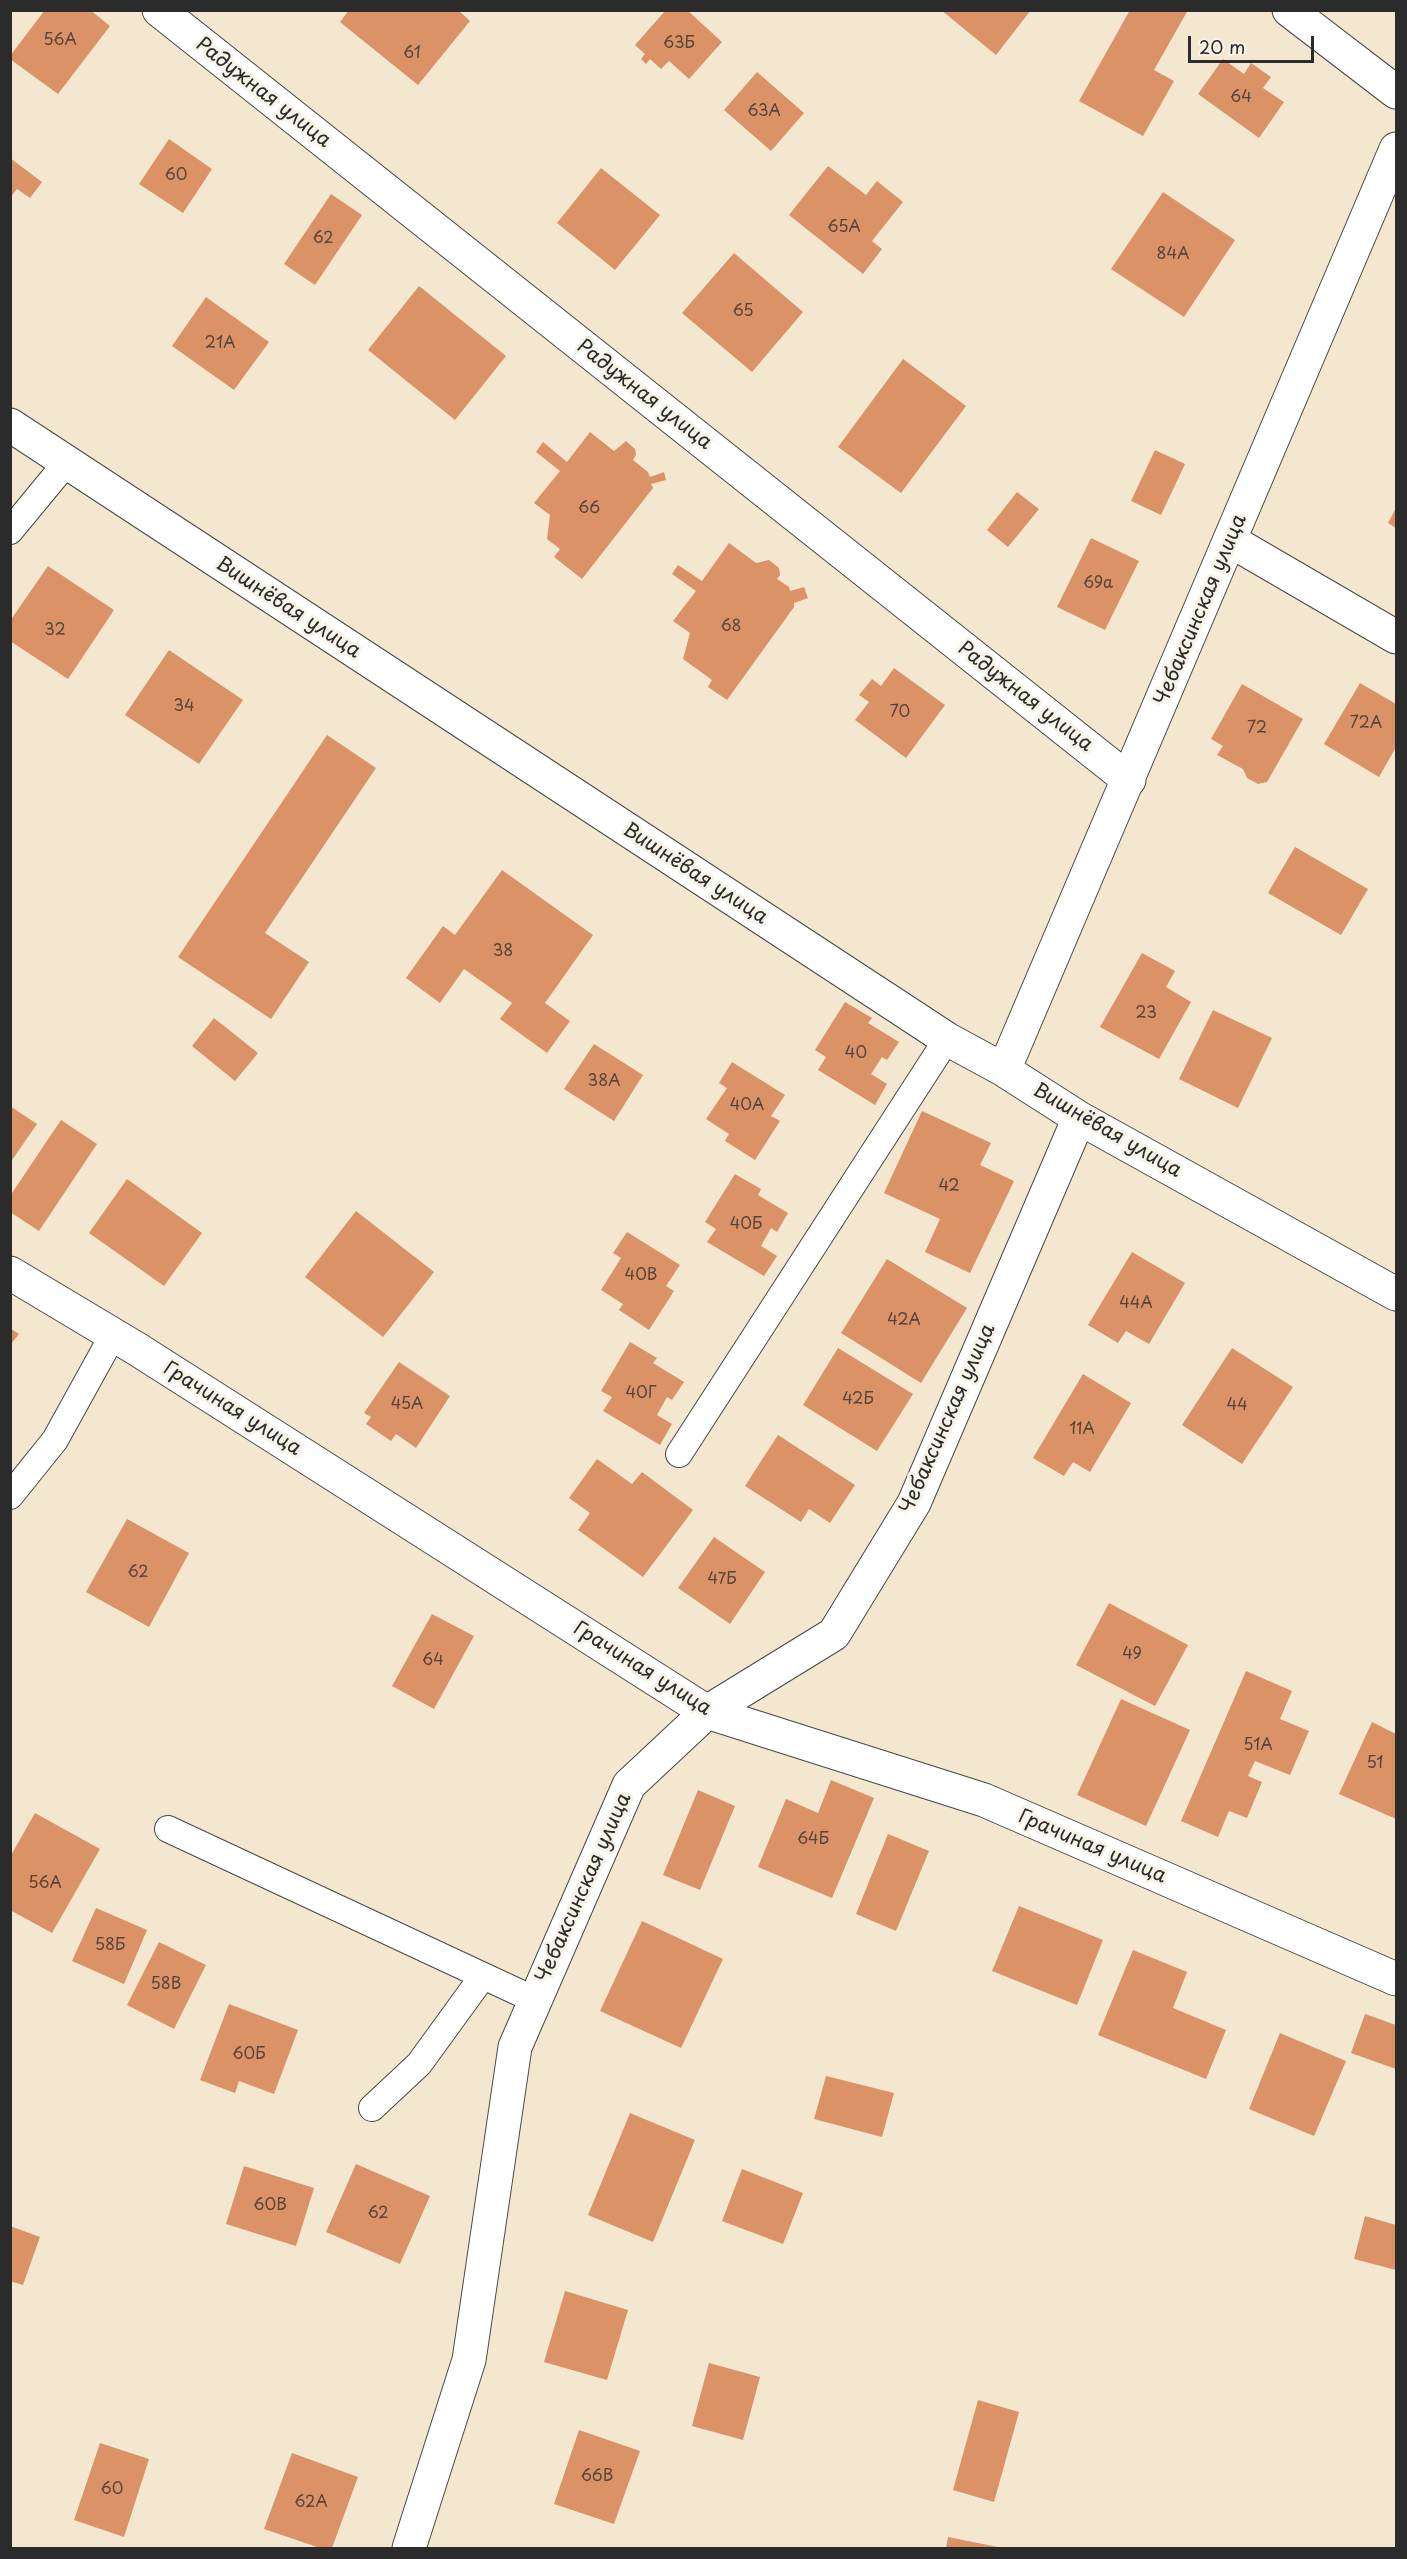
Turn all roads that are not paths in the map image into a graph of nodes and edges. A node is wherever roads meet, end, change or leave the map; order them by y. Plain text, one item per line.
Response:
1 (159, 10) edge
2 (1289, 10) edge
3 (1396, 92) edge
4 (1396, 149) edge
5 (10, 425) edge
6 (67, 462) junction
7 (10, 531) edge
8 (1231, 541) junction
9 (1396, 638) edge
10 (1130, 780) junction
11 (947, 1039) junction
12 (1004, 1070) junction
13 (1078, 1118) junction
14 (10, 1273) edge
15 (1396, 1294) edge
16 (113, 1335) junction
17 (679, 1454) dead end
18 (10, 1496) edge
19 (707, 1712) junction
20 (168, 1829) dead end
21 (483, 1976) junction
22 (1396, 1979) edge
23 (535, 2000) junction
24 (372, 2108) dead end
25 (409, 2548) edge

1 - 10 street, Радужная улица
2 - 3 street
4 - 8 street, Чебаксинская улица
5 - 6 street, Вишнёвая улица
6 - 7 lane
6 - 11 street, Вишнёвая улица
8 - 9 street
8 - 10 street, Чебаксинская улица
10 - 12 street, Чебаксинская улица
11 - 12 street, Вишнёвая улица
11 - 17 lane
12 - 13 street, Вишнёвая улица
13 - 15 street, Вишнёвая улица
13 - 19 street, Чебаксинская улица
14 - 16 street, Грачиная улица
16 - 18 lane
16 - 19 street, Грачиная улица
19 - 22 street, Грачиная улица
19 - 23 street, Чебаксинская улица
20 - 21 lane
21 - 23 lane
21 - 24 lane
23 - 25 street, Чебаксинская улица

